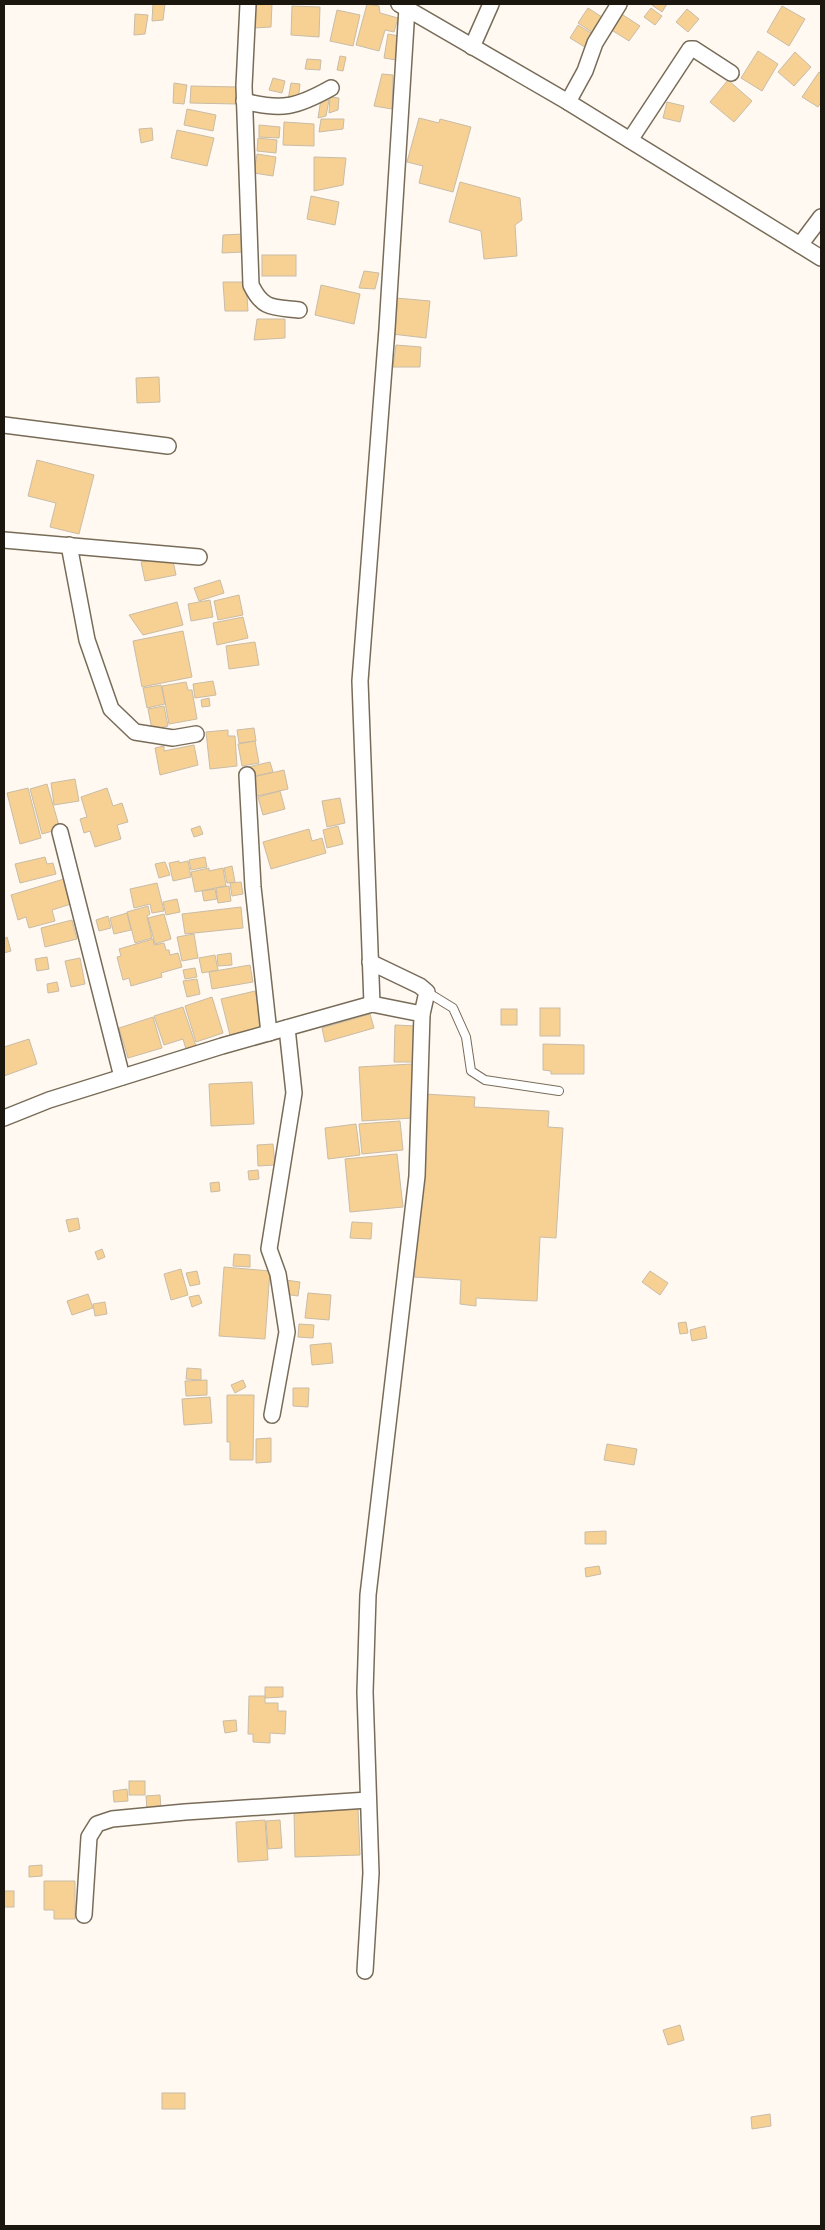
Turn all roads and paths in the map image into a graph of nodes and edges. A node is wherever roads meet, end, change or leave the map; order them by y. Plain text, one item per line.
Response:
1 (248, 4) edge
2 (491, 4) edge
3 (620, 4) edge
4 (402, 6) edge
5 (472, 47) junction
6 (731, 73) dead end
7 (331, 88) dead end
8 (244, 100) junction
9 (568, 102) junction
10 (630, 140) junction
11 (821, 217) edge
12 (800, 245) junction
13 (821, 258) edge
14 (298, 310) dead end
15 (4, 425) edge
16 (168, 446) dead end
17 (4, 540) edge
18 (69, 545) junction
19 (199, 557) dead end
20 (196, 734) dead end
21 (247, 775) dead end
22 (60, 832) dead end
23 (370, 962) junction
24 (427, 992) junction
25 (372, 1004) junction
26 (422, 1014) junction
27 (287, 1028) junction
28 (269, 1033) junction
29 (122, 1077) junction
30 (560, 1091) dead end
31 (4, 1118) edge
32 (272, 1415) dead end
33 (368, 1800) junction
34 (84, 1915) dead end
35 (365, 1971) dead end

1 - 8 street
2 - 5 street
3 - 9 street
4 - 5 street
4 - 23 street
5 - 9 street
6 - 10 street
7 - 8 street
8 - 14 street
9 - 10 street
10 - 12 street
11 - 12 street
12 - 13 street
15 - 16 street
17 - 18 street
18 - 19 street
18 - 20 street
21 - 28 street
22 - 29 street
23 - 24 street
23 - 25 street
24 - 26 street
24 - 30 lane
25 - 26 street
25 - 27 street
26 - 33 street
27 - 28 street
27 - 32 street
28 - 29 street
29 - 31 street
33 - 34 street
33 - 35 street

